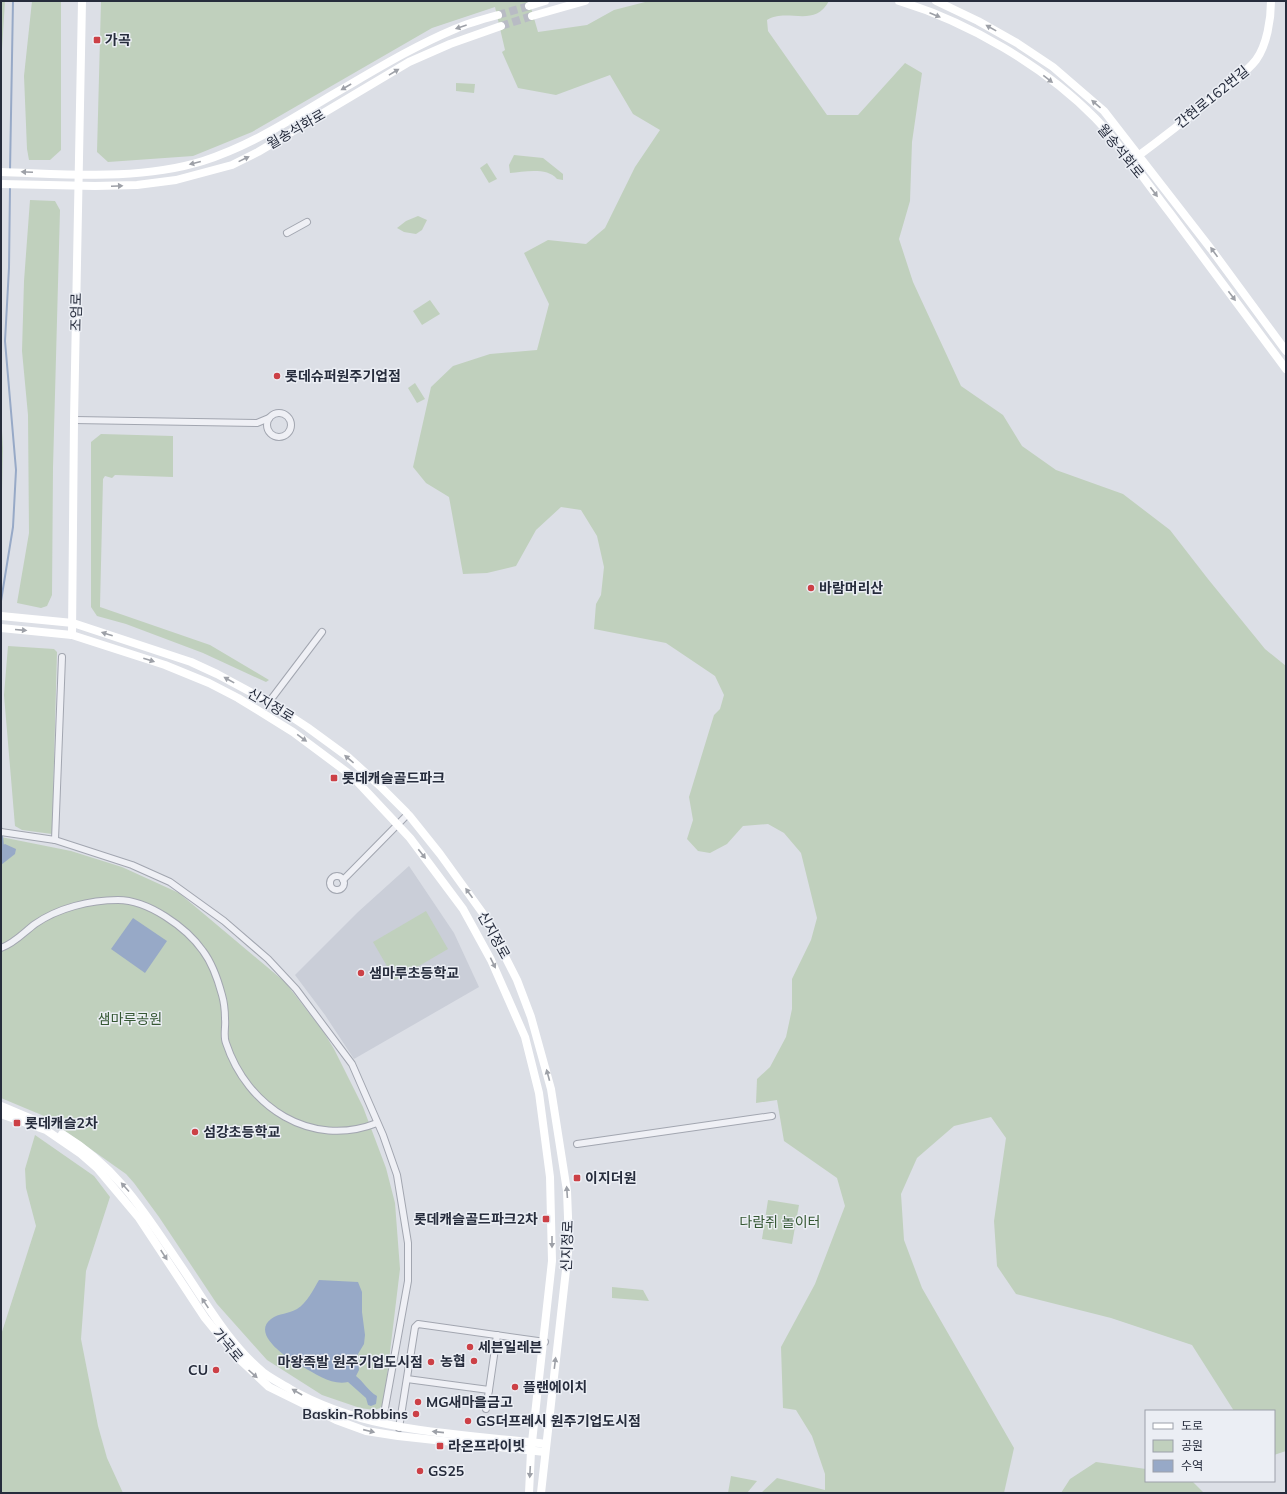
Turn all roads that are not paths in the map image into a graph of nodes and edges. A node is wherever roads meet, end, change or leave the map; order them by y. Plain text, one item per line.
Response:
1 (82, 1) edge
2 (545, 1) edge
3 (585, 1) edge
4 (898, 1) edge
5 (936, 1) edge
6 (1271, 1) edge
7 (529, 6) tunnel mouth
8 (498, 15) tunnel mouth
9 (532, 16) tunnel mouth
10 (501, 26) tunnel mouth
11 (258, 140) junction
12 (264, 148) junction
13 (1138, 156) junction
14 (1130, 162) junction
15 (1, 172) edge
16 (79, 174) junction
17 (1, 184) edge
18 (78, 186) junction
19 (307, 222) dead end
20 (287, 233) dead end
21 (1286, 352) edge
22 (1286, 369) edge
23 (269, 418) junction
24 (74, 420) junction
25 (257, 423) junction
26 (268, 430) junction
27 (1, 616) edge
28 (73, 623) junction
29 (1, 628) edge
30 (322, 632) dead end
31 (72, 635) junction
32 (62, 657) dead end
33 (269, 702) junction
34 (262, 713) junction
35 (408, 814) junction
36 (398, 823) junction
37 (1, 832) edge
38 (55, 840) junction
39 (343, 880) dead end
40 (1, 948) edge
41 (1, 1106) edge
42 (1, 1114) edge
43 (772, 1116) dead end
44 (377, 1123) junction
45 (577, 1144) dead end
46 (146, 1220) junction
47 (497, 1335) junction
48 (544, 1342) junction
49 (407, 1379) junction
50 (489, 1390) junction
51 (486, 1409) dead end
52 (383, 1419) dead end
53 (398, 1432) junction
54 (532, 1442) junction
55 (545, 1448) junction
56 (531, 1451) junction
57 (529, 1493) edge
58 (541, 1493) edge

1 - 16 street, 조엄로
2 - 7 street
3 - 9 street
4 -> 14 street, 월송석화로
13 -> 5 street, 월송석화로
6 - 13 street, 간현로162번길
8 -> 11 street, 월송석화로
12 -> 10 street, 월송석화로
11 - 12 street
11 -> 16 street, 월송석화로
18 -> 12 street, 월송석화로
13 - 14 street, 간현로162번길
21 -> 13 street, 월송석화로
14 -> 22 street, 월송석화로
16 -> 15 street, 월송석화로
16 - 18 street, 조엄로
17 - 18 street, 월송석화로
18 - 24 street, 조엄로
19 - 20 street
23 - 25 street
23 - 26 street
23 - 26 street
24 - 25 street
24 - 28 street, 조엄로
25 - 26 street
27 - 28 street, 신지정로
28 - 31 street, 조엄로
33 -> 28 street, 신지정로
29 -> 31 street, 신지정로
30 - 33 street
31 -> 34 street, 신지정로
32 - 38 street
33 - 34 street
35 -> 33 street, 신지정로
34 -> 36 street, 신지정로
35 - 36 street
55 -> 35 street, 신지정로
36 - 39 street
36 -> 48 street, 신지정로
37 - 38 street
38 - 44 street
40 - 44 street
46 -> 41 street, 가곡로
42 - 46 street, 가곡로
43 - 45 street
44 - 52 street
46 - 53 street, 가곡로
47 - 48 street
47 - 49 street
47 - 50 street
48 - 54 street, 신지정로
49 - 50 street
49 - 53 street
50 - 51 street
54 -> 53 street, 가곡로
53 - 56 street, 가곡로
54 - 55 street, 가곡로
54 - 56 street, 신지정로
55 - 56 street, 가곡로
55 - 58 street, 신지정로
56 -> 57 street

